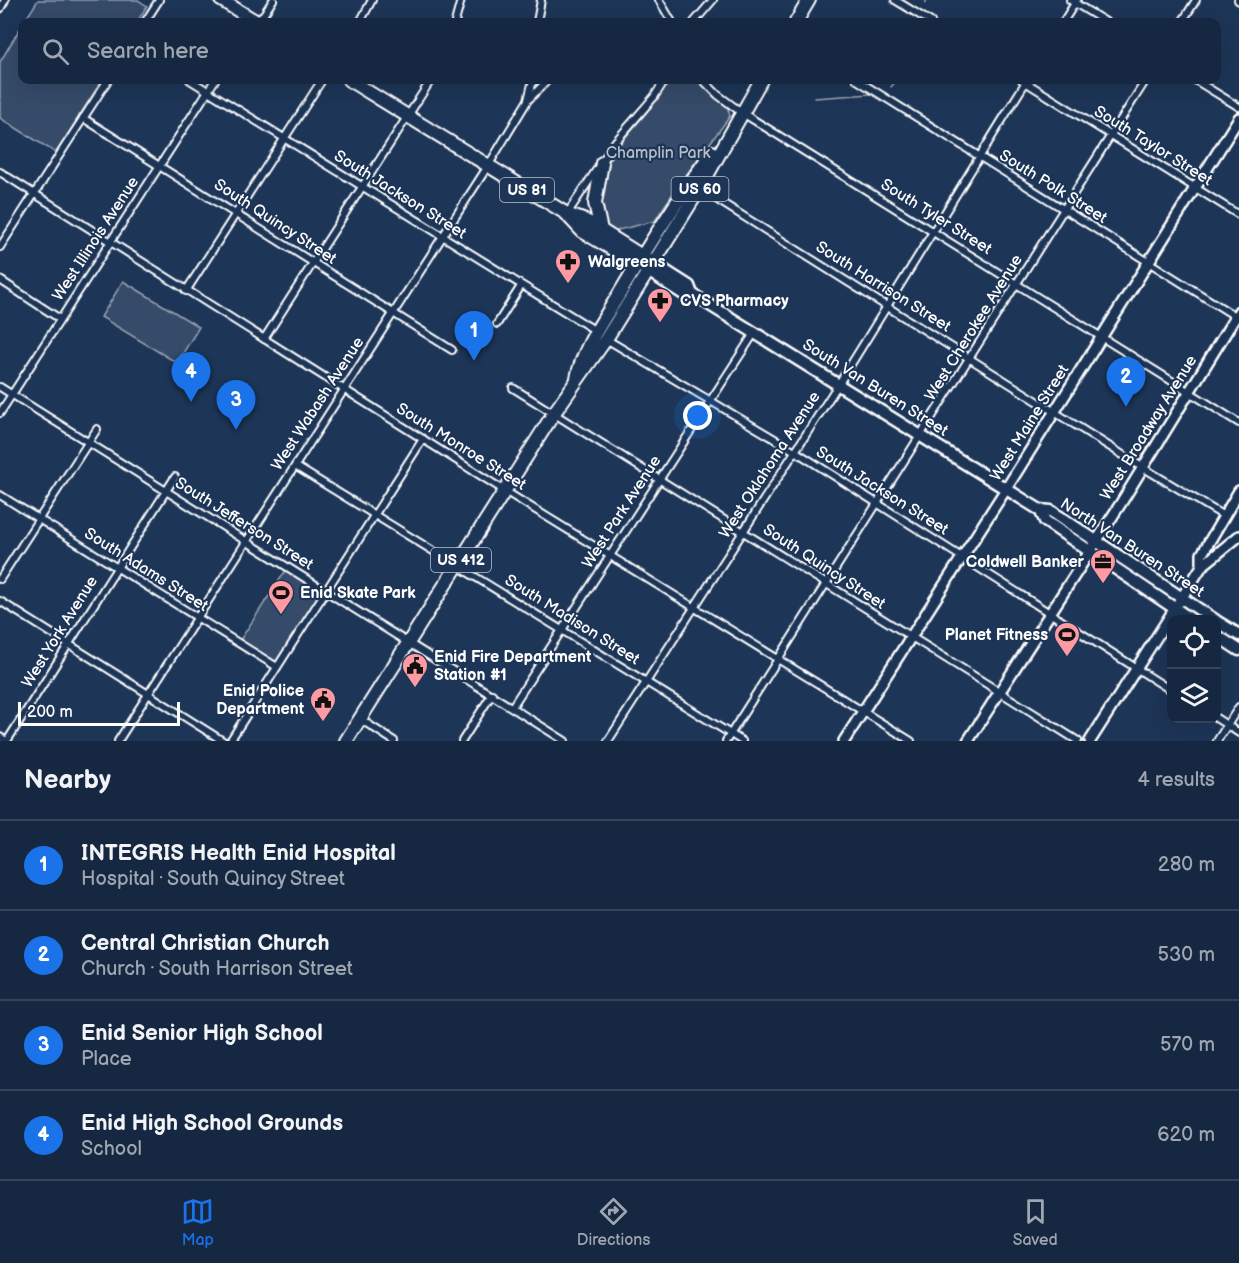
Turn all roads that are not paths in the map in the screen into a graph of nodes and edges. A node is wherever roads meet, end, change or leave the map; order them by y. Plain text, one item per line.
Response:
1 (5, 0) edge
2 (159, 0) edge
3 (221, 0) edge
4 (273, 0) edge
5 (372, 0) edge
6 (460, 0) edge
7 (541, 0) edge
8 (658, 0) edge
9 (713, 0) edge
10 (809, 0) edge
11 (896, 0) edge
12 (1196, 0) edge
13 (1074, 1) edge
14 (0, 9) edge
15 (148, 18) edge
16 (250, 18) edge
17 (259, 18) edge
18 (362, 18) edge
19 (456, 18) edge
20 (538, 18) edge
21 (669, 18) edge
22 (697, 18) edge
23 (798, 18) edge
24 (925, 18) edge
25 (1065, 18) edge
26 (1101, 18) edge
27 (1185, 18) edge
28 (105, 84) edge
29 (197, 84) edge
30 (212, 84) edge
31 (319, 84) edge
32 (356, 84) edge
33 (428, 84) edge
34 (532, 84) edge
35 (544, 84) edge
36 (662, 84) edge
37 (707, 84) edge
38 (758, 84) edge
39 (863, 84) edge
40 (1023, 84) edge
41 (1031, 84) edge
42 (1143, 84) edge
43 (1201, 84) edge
44 (208, 91) junction
45 (528, 100) junction
46 (1239, 108) edge
47 (741, 112) junction
48 (408, 116) junction
49 (83, 118) junction
50 (1239, 118) edge
51 (1111, 135) junction
52 (284, 138) junction
53 (979, 156) junction
54 (602, 163) junction
55 (159, 166) junction
56 (488, 166) junction
57 (0, 172) edge
58 (362, 187) junction
59 (1195, 188) junction
60 (700, 189) junction
61 (34, 194) junction
62 (1064, 209) junction
63 (236, 213) junction
64 (567, 214) junction
65 (1239, 215) edge
66 (601, 231) junction
67 (934, 231) junction
68 (442, 237) junction
69 (110, 243) junction
70 (0, 247) edge
71 (312, 262) junction
72 (1149, 262) junction
73 (645, 264) junction
74 (0, 280) edge
75 (1018, 284) junction
76 (521, 286) junction
77 (186, 291) junction
78 (888, 306) junction
79 (393, 312) junction
80 (1238, 316) edge
81 (60, 319) junction
82 (497, 324) dead end
83 (755, 332) junction
84 (601, 335) junction
85 (1102, 336) junction
86 (264, 339) junction
87 (452, 350) dead end
88 (972, 358) junction
89 (838, 384) junction
90 (0, 387) edge
91 (513, 388) dead end
92 (344, 389) junction
93 (1189, 392) junction
94 (12, 394) junction
95 (710, 399) junction
96 (0, 412) edge
97 (1055, 412) junction
98 (554, 414) junction
99 (1239, 423) edge
100 (97, 429) dead end
101 (922, 437) junction
102 (423, 439) junction
103 (88, 443) junction
104 (795, 451) junction
105 (295, 466) junction
106 (1142, 467) junction
107 (175, 477) dead end
108 (660, 478) junction
109 (1006, 489) junction
110 (506, 490) junction
111 (1239, 491) edge
112 (166, 492) junction
113 (0, 495) edge
114 (879, 504) junction
115 (1040, 510) joint
116 (374, 515) junction
117 (1224, 516) junction
118 (38, 519) junction
119 (744, 531) junction
120 (1239, 536) edge
121 (246, 541) junction
122 (1093, 546) junction
123 (610, 555) junction
124 (963, 557) junction
125 (458, 566) junction
126 (1202, 566) junction
127 (117, 568) junction
128 (0, 579) edge
129 (828, 584) junction
130 (326, 591) junction
131 (1182, 598) junction
132 (0, 601) edge
133 (693, 606) junction
134 (1175, 609) junction
135 (1049, 614) junction
136 (1184, 615) edge
137 (1208, 615) edge
138 (197, 618) junction
139 (1221, 623) edge
140 (562, 630) junction
141 (1239, 635) edge
142 (910, 638) junction
143 (1221, 638) edge
144 (409, 642) junction
145 (69, 644) junction
146 (1239, 650) edge
147 (779, 659) junction
148 (277, 667) junction
149 (1136, 669) junction
150 (646, 681) junction
151 (1167, 688) edge
152 (1000, 691) junction
153 (149, 693) junction
154 (492, 694) junction
155 (512, 707) junction
156 (1239, 707) edge
157 (863, 711) junction
158 (360, 719) junction
159 (1221, 721) edge
160 (1227, 725) junction
161 (1239, 733) edge
162 (731, 734) junction
163 (0, 737) edge
164 (7, 741) edge
165 (118, 741) edge
166 (223, 741) edge
167 (230, 741) edge
168 (346, 741) edge
169 (394, 741) edge
170 (462, 741) edge
171 (565, 741) edge
172 (608, 741) edge
173 (726, 741) edge
174 (742, 741) edge
175 (844, 741) edge
176 (911, 741) edge
177 (968, 741) edge
178 (1078, 741) edge
179 (1090, 741) edge
180 (1217, 741) edge

1 - 14 street
2 - 15 street
3 - 16 highway
4 - 17 street
5 - 18 street
6 - 19 street
7 - 20 street
8 - 21 street
9 - 22 street
10 - 23 highway
11 - 24 street
12 - 27 street
13 - 25 street
13 - 26 street
28 - 49 street
29 - 44 street, South Jackson Street
30 - 44 street, West Illinois Avenue
31 - 52 street
32 - 48 highway, South Van Buren Street / US 81
33 - 48 street
34 - 45 street, West Wabash Avenue
35 - 45 street
36 - 54 street
37 - 47 street, South Tyler Street
38 - 47 highway, US 60
39 - 53 street, South Polk Street
40 - 53 street, West Oklahoma Avenue
41 - 51 street, South Taylor Street
42 - 51 street, West Cherokee Avenue
43 - 46 street
44 - 52 street, South Jackson Street
44 - 55 street, West Illinois Avenue
45 - 56 street, West Wabash Avenue
47 - 60 highway, US 60
47 - 67 street, South Tyler Street
47 - 73 highway, US 60
48 - 56 highway, South Van Buren Street / US 81
48 - 58 street
49 - 55 street, South Quincy Street
49 - 61 street
50 - 59 main road, West Maine Street
51 - 59 street, South Taylor Street
51 - 62 street, West Cherokee Avenue
52 - 58 street, South Jackson Street
52 - 63 street
53 - 62 street, South Polk Street
53 - 67 street, West Oklahoma Avenue
54 - 64 street
54 - 66 highway
55 - 63 street, South Quincy Street
55 - 69 street, West Illinois Avenue
56 - 64 highway, South Van Buren Street / US 81
56 - 68 street, West Wabash Avenue
57 - 61 street, South Monroe Street
58 - 68 street, South Jackson Street
58 - 71 street
59 - 65 street, South Taylor Street
59 - 72 main road, West Maine Street
60 - 73 highway, US 60
60 - 78 street, South Harrison Street
61 - 69 street, South Monroe Street
61 - 70 street
62 - 72 street, South Polk Street
62 - 75 street, West Cherokee Avenue
63 - 71 street, South Quincy Street
63 - 77 street
64 - 66 highway, South Van Buren Street / US 81
64 - 73 highway, South Van Buren Street / US 81
66 - 73 highway, South Van Buren Street / US 81
67 - 75 street, South Tyler Street
67 - 78 street, West Oklahoma Avenue
68 - 76 street, South Jackson Street
68 - 79 street, West Wabash Avenue
69 - 77 street, South Monroe Street
69 - 81 street, West Illinois Avenue
71 - 79 street, South Quincy Street
71 - 86 street
72 - 80 street, South Polk Street
72 - 85 main road, West Maine Street
73 - 83 main road, South Van Buren Street
73 - 84 highway, US 412
74 - 81 street
75 - 85 street, South Tyler Street
75 - 88 street, West Cherokee Avenue
76 - 82 street
76 - 84 street, South Jackson Street
77 - 86 street, South Monroe Street
78 - 88 street, South Harrison Street
78 - 89 street, West Oklahoma Avenue
79 - 87 street, South Quincy Street
79 - 92 street, West Wabash Avenue
80 - 93 main road, West Broadway Avenue
81 - 94 street, West Illinois Avenue
83 - 89 main road, South Van Buren Street
83 - 95 street, West Park Avenue
84 - 95 street, South Jackson Street
84 - 98 highway, US 412
85 - 93 street, South Tyler Street
85 - 97 main road, West Maine Street
86 - 92 street, South Monroe Street
88 - 97 street, South Harrison Street
88 - 101 street, West Cherokee Avenue
89 - 101 main road, South Van Buren Street
89 - 104 street, West Oklahoma Avenue
90 - 94 street, South Jefferson Street
91 - 98 street, South Quincy Street
92 - 102 street, South Monroe Street
92 - 105 street, West Wabash Avenue
93 - 99 street, South Tyler Street
93 - 106 main road, West Broadway Avenue
94 - 96 street, West Illinois Avenue
94 - 103 street, South Jefferson Street
95 - 104 street, South Jackson Street
95 - 108 street, West Park Avenue
97 - 106 street, South Harrison Street
97 - 109 main road, West Maine Street
98 - 108 street, South Quincy Street
98 - 110 highway, US 412
100 - 103 street
101 - 109 main road, South Van Buren Street
101 - 114 street, West Cherokee Avenue
102 - 110 street, South Monroe Street
102 - 116 street
103 - 112 street, South Jefferson Street
103 - 118 street
104 - 114 street, South Jackson Street
104 - 119 street, West Oklahoma Avenue
105 - 116 street, South Madison Street
105 - 121 street, West Wabash Avenue
106 - 117 street, South Harrison Street
106 - 122 main road, West Broadway Avenue
107 - 112 street, West York Avenue
108 - 119 street, South Quincy Street
108 - 123 street, West Park Avenue
109 - 115 main road, South Van Buren Street
109 - 124 main road, West Maine Street
110 - 123 street, South Monroe Street
110 - 125 highway, US 412
111 - 117 main road
112 - 121 street, South Jefferson Street
112 - 127 street, West York Avenue
113 - 118 street, South Adams Street
114 - 124 street, South Jackson Street
114 - 129 street, West Cherokee Avenue
115 - 122 main road, North Van Buren Street
116 - 125 street, South Madison Street
116 - 130 street
117 - 126 main road
118 - 127 street, South Adams Street
118 - 128 street
119 - 129 street, South Quincy Street
119 - 133 street, West Oklahoma Avenue
120 - 126 main road
121 - 130 street, South Jefferson Street
121 - 138 street, West Wabash Avenue
122 - 131 main road, North Van Buren Street
122 - 134 main road, North Van Buren Street
122 - 135 main road, West Broadway Avenue
123 - 133 street, South Monroe Street
123 - 140 street, West Park Avenue
124 - 135 street, South Jackson Street
124 - 142 main road, West Maine Street
125 - 140 street, South Madison Street
125 - 144 highway, US 412
126 - 131 main road
127 - 138 street, South Adams Street
127 - 145 street, West York Avenue
129 - 142 street, South Quincy Street
129 - 147 street, West Cherokee Avenue
130 - 144 street, South Jefferson Street
130 - 148 street
131 - 134 main road
131 - 137 main road, North Van Buren Street
132 - 145 street
133 - 147 street, South Monroe Street
133 - 150 street, West Oklahoma Avenue
134 - 136 main road, North Van Buren Street
134 - 149 main road
135 - 149 street, South Jackson Street
135 - 152 main road, West Broadway Avenue
138 - 148 street, South Adams Street
138 - 153 street, West Wabash Avenue
139 - 141 main road, North Van Buren Street
140 - 150 street, South Madison Street
140 - 155 street, West Park Avenue
142 - 152 street, South Quincy Street
142 - 157 main road, West Maine Street
143 - 146 main road
144 - 154 street, South Jefferson Street
144 - 158 highway, US 412
145 - 153 street
145 - 164 street, West York Avenue
147 - 157 street, South Monroe Street
147 - 162 street, West Cherokee Avenue
148 - 167 street
149 - 151 street, South Jackson Street
149 - 179 main road
150 - 162 street, South Madison Street
150 - 172 street, West Oklahoma Avenue
152 - 177 main road, West Broadway Avenue
152 - 178 street, South Quincy Street
153 - 165 street, West Wabash Avenue
153 - 166 street
154 - 155 street, South Jefferson Street
154 - 170 street
155 - 171 street, South Jefferson Street
156 - 160 street
157 - 175 main road, West Maine Street
157 - 176 street, South Monroe Street
158 - 168 highway, US 412
158 - 169 street
159 - 160 street
160 - 161 street
160 - 180 street
162 - 173 street, West Cherokee Avenue
162 - 174 street, South Madison Street
163 - 164 street

